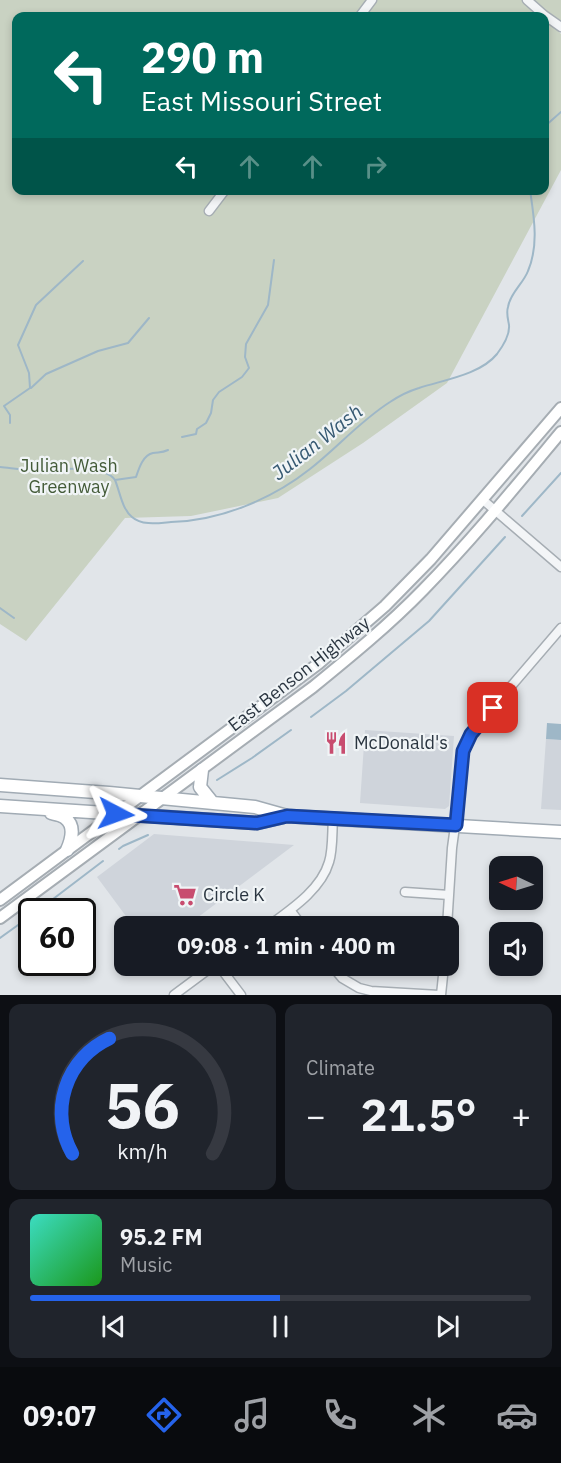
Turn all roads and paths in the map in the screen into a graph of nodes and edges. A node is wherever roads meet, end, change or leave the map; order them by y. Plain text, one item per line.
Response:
1 (527, 0) edge
2 (541, 12) edge
3 (221, 195) edge
4 (209, 211) dead end
5 (561, 408) edge
6 (561, 432) edge
7 (483, 500) junction
8 (495, 511) junction
9 (561, 567) edge
10 (561, 628) edge
11 (201, 770) junction
12 (0, 785) edge
13 (141, 796) junction
14 (163, 798) junction
15 (212, 802) junction
16 (0, 806) edge
17 (42, 809) junction
18 (116, 814) junction
19 (140, 815) junction
20 (287, 816) junction
21 (333, 819) junction
22 (456, 825) junction
23 (561, 832) edge
24 (67, 850) junction
25 (405, 892) dead end
26 (449, 895) junction
27 (0, 900) edge
28 (290, 910) junction
29 (282, 916) edge
30 (295, 916) edge
31 (448, 916) edge
32 (0, 918) edge
33 (200, 976) edge
34 (227, 976) edge
35 (340, 976) edge
36 (443, 976) edge
37 (174, 995) edge
38 (241, 995) edge
39 (440, 995) edge

1 - 2 street
3 - 4 street
5 - 7 main road, East Benson Highway
6 - 8 main road, East Benson Highway
7 - 8 street
7 - 13 main road, East Benson Highway
8 - 9 street
8 - 11 main road, East Benson Highway
10 - 22 street
11 - 14 main road, East Benson Highway
11 - 15 main road
12 - 13 main road
13 - 14 main road
13 - 18 main road, East Benson Highway
14 - 15 main road
14 - 19 main road, East Benson Highway
15 - 20 main road
16 - 17 main road
17 - 18 main road
17 - 24 main road
18 - 19 main road
18 - 24 main road, East Benson Highway
19 - 20 main road
19 - 32 main road, East Benson Highway
20 - 21 main road
21 - 22 main road
21 - 28 street
22 - 23 main road
22 - 26 street
24 - 27 main road, East Benson Highway
25 - 26 street
26 - 31 street
28 - 29 street
28 - 30 street
33 - 37 street
34 - 38 street
35 - 39 street
36 - 39 street

